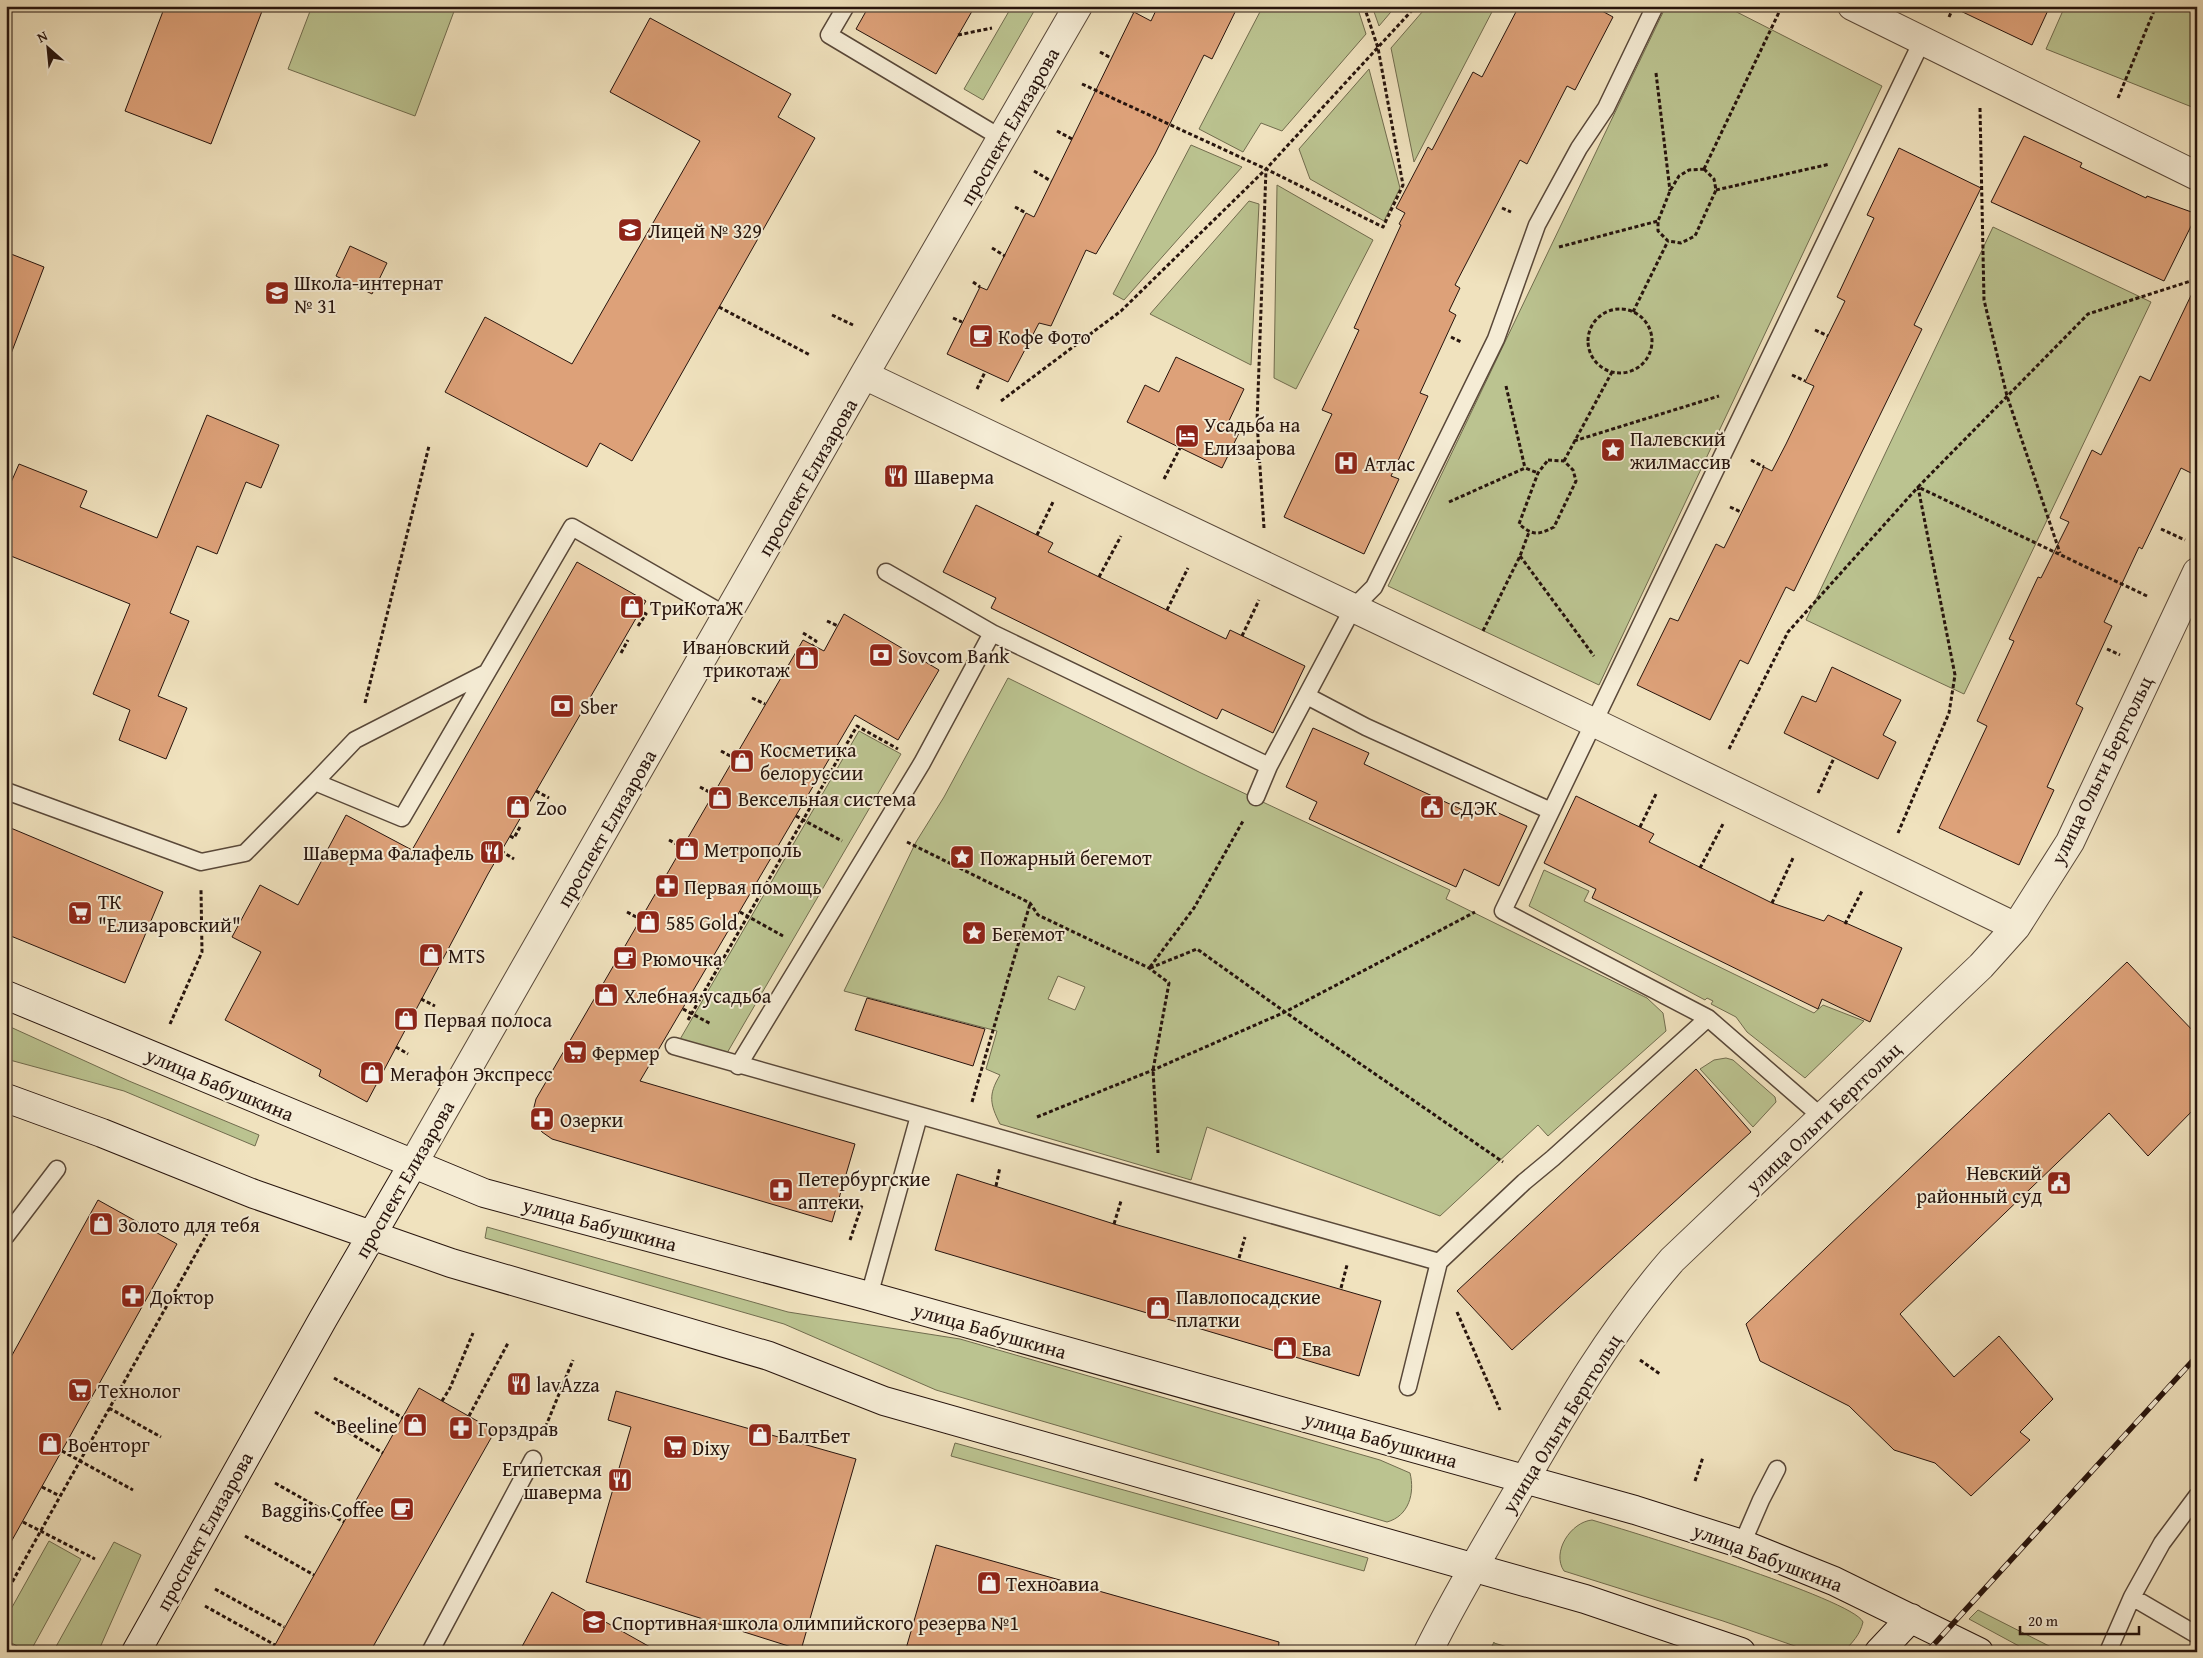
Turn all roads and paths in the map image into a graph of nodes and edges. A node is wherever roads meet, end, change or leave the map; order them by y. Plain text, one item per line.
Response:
1 (846, 6) edge
2 (1078, 6) edge
3 (1364, 6) edge
4 (1416, 6) edge
5 (1655, 6) edge
6 (1782, 6) edge
7 (1852, 6) edge
8 (2156, 6) edge
9 (1125, 7) edge
10 (1134, 12) dead end
11 (992, 28) dead end
12 (958, 35) dead end
13 (1923, 39) junction
14 (1378, 48) junction
15 (1100, 52) dead end
16 (1111, 58) dead end
17 (1979, 67) junction
18 (1656, 73) dead end
19 (1082, 84) dead end
20 (1056, 131) dead end
21 (2104, 132) junction
22 (1003, 139) junction
23 (1072, 139) dead end
24 (1867, 156) junction
25 (1266, 169) junction
26 (1704, 169) junction
27 (1034, 171) dead end
28 (2197, 175) edge
29 (1051, 182) dead end
30 (1716, 190) junction
31 (1670, 191) junction
32 (1015, 207) dead end
33 (1026, 213) dead end
34 (1658, 221) junction
35 (1668, 241) junction
36 (992, 248) dead end
37 (1005, 256) dead end
38 (1525, 257) junction
39 (2197, 279) edge
40 (972, 282) dead end
41 (980, 287) dead end
42 (719, 307) dead end
43 (1633, 312) junction
44 (832, 314) dead end
45 (953, 318) dead end
46 (962, 322) dead end
47 (853, 325) dead end
48 (1496, 339) junction
49 (810, 355) dead end
50 (984, 372) dead end
51 (1612, 372) junction
52 (864, 375) junction
53 (1755, 385) junction
54 (974, 394) dead end
55 (2008, 396) junction
56 (986, 433) junction
57 (1574, 441) junction
58 (429, 446) dead end
59 (1180, 448) dead end
60 (1564, 461) junction
61 (1525, 468) junction
62 (1538, 473) junction
63 (1161, 484) dead end
64 (1918, 487) junction
65 (1054, 501) dead end
66 (1448, 502) dead end
67 (2161, 528) dead end
68 (1528, 532) junction
69 (1122, 534) dead end
70 (1037, 535) dead end
71 (1264, 535) dead end
72 (2186, 540) dead end
73 (2060, 553) junction
74 (1520, 556) junction
75 (1189, 566) dead end
76 (886, 572) dead end
77 (2197, 572) edge
78 (1099, 577) dead end
79 (1264, 592) dead end
80 (2148, 597) dead end
81 (1353, 608) junction
82 (1167, 610) dead end
83 (641, 611) dead end
84 (726, 616) junction
85 (826, 620) dead end
86 (638, 626) dead end
87 (838, 626) dead end
88 (992, 632) junction
89 (803, 633) dead end
90 (1242, 636) dead end
91 (1481, 637) dead end
92 (628, 640) dead end
93 (813, 645) dead end
94 (621, 653) dead end
95 (487, 672) junction
96 (1614, 684) junction
97 (1307, 696) junction
98 (752, 698) dead end
99 (765, 704) dead end
100 (1595, 723) junction
101 (356, 740) junction
102 (721, 751) dead end
103 (1726, 754) dead end
104 (734, 758) dead end
105 (1834, 758) dead end
106 (922, 762) junction
107 (1269, 766) junction
108 (315, 782) junction
109 (1661, 785) dead end
110 (700, 787) dead end
111 (536, 791) dead end
112 (6, 792) edge
113 (713, 794) dead end
114 (1817, 796) dead end
115 (1256, 797) joint
116 (549, 798) dead end
117 (1551, 811) junction
118 (796, 816) dead end
119 (1726, 816) dead end
120 (803, 820) junction
121 (521, 825) dead end
122 (1640, 827) dead end
123 (882, 830) junction
124 (1898, 833) dead end
125 (510, 836) dead end
126 (669, 840) dead end
127 (682, 847) dead end
128 (501, 851) dead end
129 (1796, 851) dead end
130 (867, 854) junction
131 (514, 859) dead end
132 (201, 862) junction
133 (1700, 868) dead end
134 (1865, 884) dead end
135 (1030, 903) junction
136 (1772, 903) dead end
137 (1503, 911) junction
138 (627, 912) dead end
139 (740, 912) dead end
140 (748, 916) junction
141 (640, 919) dead end
142 (1845, 924) dead end
143 (2016, 927) junction
144 (809, 950) junction
145 (1149, 968) junction
146 (6, 995) edge
147 (421, 999) dead end
148 (435, 1006) dead end
149 (1284, 1012) junction
150 (1708, 1018) junction
151 (170, 1024) dead end
152 (674, 1046) joint
153 (396, 1047) dead end
154 (408, 1054) dead end
155 (738, 1066) junction
156 (1153, 1070) junction
157 (6, 1098) edge
158 (919, 1116) junction
159 (1823, 1118) junction
160 (963, 1128) junction
161 (1007, 1141) junction
162 (413, 1164) junction
163 (57, 1169) dead end
164 (1524, 1182) junction
165 (1159, 1183) junction
166 (206, 1234) dead end
167 (372, 1235) junction
168 (6, 1236) edge
169 (1439, 1262) junction
170 (1434, 1280) junction
171 (869, 1296) junction
172 (473, 1333) dead end
173 (508, 1343) dead end
174 (1639, 1359) dead end
175 (572, 1360) dead end
176 (1660, 1374) dead end
177 (334, 1378) dead end
178 (1408, 1387) dead end
179 (442, 1401) dead end
180 (109, 1408) junction
181 (1500, 1410) dead end
182 (315, 1412) dead end
183 (469, 1416) dead end
184 (403, 1418) dead end
185 (161, 1437) dead end
186 (62, 1451) dead end
187 (383, 1453) dead end
188 (1703, 1457) dead end
189 (533, 1459) joint
190 (80, 1461) junction
191 (1777, 1469) dead end
192 (1525, 1479) junction
193 (1695, 1482) dead end
194 (275, 1483) dead end
195 (42, 1487) dead end
196 (132, 1490) dead end
197 (60, 1496) junction
198 (2197, 1496) edge
199 (23, 1522) dead end
200 (344, 1522) dead end
201 (41, 1531) junction
202 (245, 1536) dead end
203 (1742, 1544) junction
204 (95, 1559) dead end
205 (1474, 1567) junction
206 (314, 1575) dead end
207 (215, 1590) dead end
208 (6, 1593) edge
209 (2132, 1597) junction
210 (205, 1606) dead end
211 (1912, 1618) junction
212 (284, 1628) dead end
213 (2197, 1636) edge
214 (275, 1645) dead end
215 (136, 1652) edge
216 (430, 1652) edge
217 (1428, 1652) edge
218 (1741, 1652) edge
219 (1879, 1652) edge
220 (1979, 1652) edge
221 (2108, 1652) edge

1 - 22 lane
2 - 22 street, проспект Елизарова
3 - 14 path
4 - 14 path
5 - 38 lane
6 - 26 path
7 - 13 street
8 - 21 path
9 - 10 path
11 - 12 path
13 - 17 street
13 - 24 lane
14 - 25 path
14 - 25 path
15 - 16 path
17 - 21 street
17 - 55 path
18 - 31 path
19 - 25 path
20 - 23 path
21 - 28 street
22 - 52 street, проспект Елизарова
24 - 30 path
24 - 53 lane
25 - 56 path
25 - 71 path
26 - 30 path
26 - 31 path
27 - 29 path
30 - 35 path
31 - 34 path
32 - 33 path
34 - 35 path
34 - 38 path
35 - 43 path
36 - 37 path
38 - 48 lane
39 - 55 path
40 - 41 path
42 - 49 path
43 - 51 path
43 - 51 path
44 - 47 path
45 - 46 path
48 - 61 path
48 - 81 lane
50 - 54 path
51 - 57 path
52 - 56 street
52 - 84 street, проспект Елизарова
53 - 57 path
53 - 96 lane
55 - 64 path
55 - 73 path
56 - 81 street
57 - 60 path
58 - 101 path
59 - 63 path
60 - 62 path
60 - 68 path
61 - 62 path
61 - 66 path
62 - 68 path
64 - 73 path
64 - 103 path
64 - 124 path
65 - 70 path
67 - 72 path
68 - 74 path
69 - 78 path
73 - 80 path
74 - 91 path
74 - 96 path
75 - 82 path
76 - 88 lane
77 - 143 street, улица Ольги Берггольц
79 - 90 path
81 - 97 lane
81 - 100 street
83 - 86 path
84 - 95 lane
84 - 162 street, проспект Елизарова
85 - 87 path
88 - 106 lane
88 - 107 lane
89 - 93 path
92 - 94 path
95 - 101 lane
95 - 108 lane
96 - 100 lane
97 - 107 lane
97 - 117 lane
98 - 99 path
100 - 117 lane
100 - 143 street
101 - 108 lane
102 - 104 path
105 - 114 path
106 - 120 path
106 - 123 lane
107 - 115 lane
108 - 132 lane
109 - 122 path
110 - 113 path
111 - 116 path
112 - 132 lane
115 - 145 path
117 - 137 lane
118 - 120 path
119 - 133 path
120 - 130 path
120 - 140 path
121 - 125 path
123 - 130 lane
123 - 135 path
126 - 127 path
128 - 131 path
129 - 136 path
130 - 144 lane
132 - 151 path
134 - 142 path
135 - 145 path
135 - 160 path
137 - 149 path
137 - 150 lane
138 - 141 path
139 - 140 path
140 - 144 path
140 - 152 path
143 - 159 street, улица Ольги Берггольц
144 - 155 lane
145 - 149 path
145 - 156 path
146 - 162 street, улица Бабушкина
147 - 148 path
149 - 156 path
149 - 164 path
150 - 159 lane
150 - 164 lane
152 - 155 lane
153 - 154 path
155 - 158 lane
156 - 161 path
156 - 165 path
157 - 167 street
158 - 160 lane
158 - 171 lane
159 - 192 street, улица Ольги Берггольц
160 - 161 lane
161 - 165 lane
162 - 167 street, проспект Елизарова
162 - 171 street, улица Бабушкина
163 - 168 lane
164 - 169 lane
165 - 169 lane
166 - 180 path
167 - 205 street
167 - 215 street, проспект Елизарова
169 - 170 lane
170 - 178 lane
170 - 181 path
171 - 192 street, улица Бабушкина
172 - 179 path
173 - 183 path
174 - 176 path
175 - 189 path
177 - 184 path
180 - 185 path
180 - 190 path
182 - 187 path
186 - 190 path
188 - 193 path
189 - 216 lane
190 - 196 path
190 - 197 path
191 - 203 lane
192 - 203 street, улица Бабушкина
192 - 205 street, улица Ольги Берггольц
194 - 200 path
195 - 197 path
197 - 201 path
198 - 209 lane
199 - 201 path
201 - 204 path
201 - 208 path
202 - 206 path
203 - 211 street, улица Бабушкина
205 - 217 street, улица Ольги Берггольц
205 - 218 street
207 - 212 path
209 - 213 lane
209 - 221 lane
210 - 214 path
211 - 219 street
211 - 220 street, улица Бабушкина

